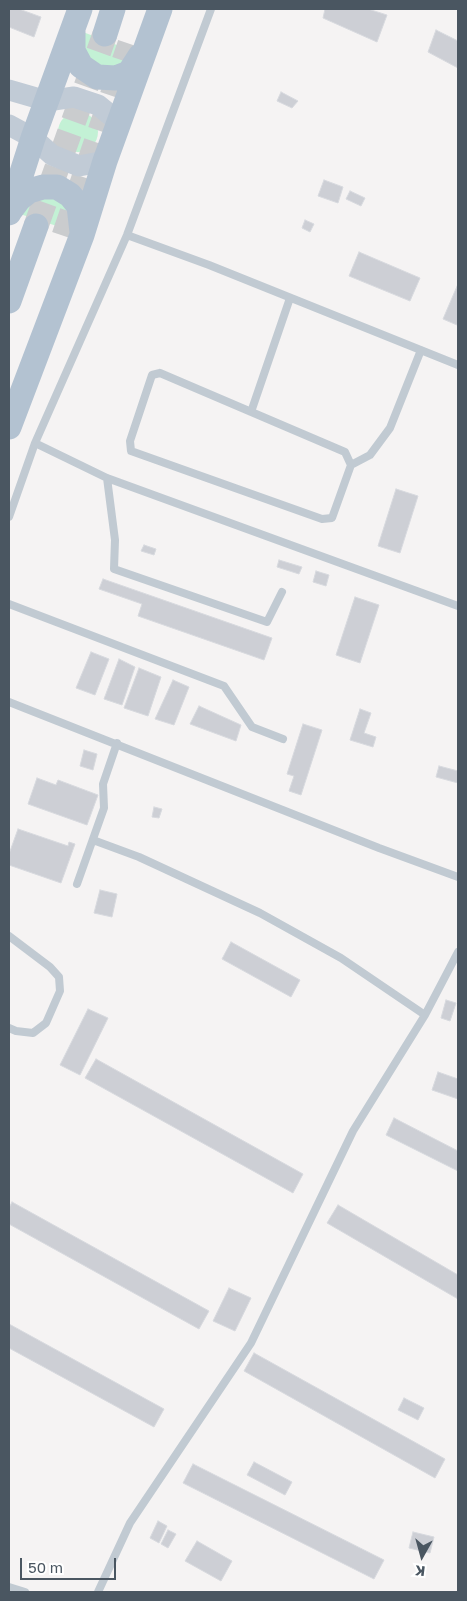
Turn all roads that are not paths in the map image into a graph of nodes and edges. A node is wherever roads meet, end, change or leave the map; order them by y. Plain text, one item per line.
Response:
1 (113, 9) edge
2 (142, 9) edge
3 (160, 9) edge
4 (211, 9) edge
5 (77, 18) edge
6 (105, 34) tunnel mouth
7 (137, 47) junction
8 (9, 90) edge
9 (47, 101) junction
10 (120, 123) junction
11 (9, 125) edge
12 (33, 138) junction
13 (105, 161) junction
14 (9, 212) edge
15 (36, 226) tunnel mouth
16 (126, 234) junction
17 (73, 235) junction
18 (290, 298) junction
19 (9, 301) edge
20 (421, 350) junction
21 (458, 365) edge
22 (9, 379) edge
23 (251, 412) junction
24 (9, 427) edge
25 (35, 443) junction
26 (351, 466) junction
27 (107, 478) junction
28 (9, 517) edge
29 (282, 592) dead end
30 (9, 604) edge
31 (458, 606) edge
32 (9, 702) edge
33 (282, 739) dead end
34 (117, 744) junction
35 (93, 840) junction
36 (458, 877) edge
37 (77, 884) dead end
38 (9, 936) edge
39 (458, 952) edge
40 (425, 1015) junction
41 (9, 1028) edge
42 (9, 1586) edge
43 (25, 1592) edge
44 (98, 1592) edge

1 - 6 main road
2 - 7 main road
3 - 7 main road
4 - 16 lane
5 - 7 main road
5 - 9 main road
7 - 10 main road
8 - 9 main road
9 - 10 main road
9 - 12 main road
10 - 13 main road
11 - 12 main road
12 - 13 main road
12 - 14 main road
13 - 17 main road
14 - 17 main road
15 - 19 main road
16 - 18 lane
16 - 25 lane
17 - 22 main road
17 - 24 main road
18 - 20 lane
18 - 23 lane
20 - 21 lane
20 - 26 lane
23 - 26 lane
23 - 26 lane
25 - 27 lane
25 - 28 lane
27 - 29 lane
27 - 31 lane
30 - 33 lane
32 - 34 lane
34 - 35 lane
34 - 36 lane
35 - 37 lane
35 - 40 lane
38 - 41 lane
39 - 40 lane
40 - 44 lane
42 - 43 lane

